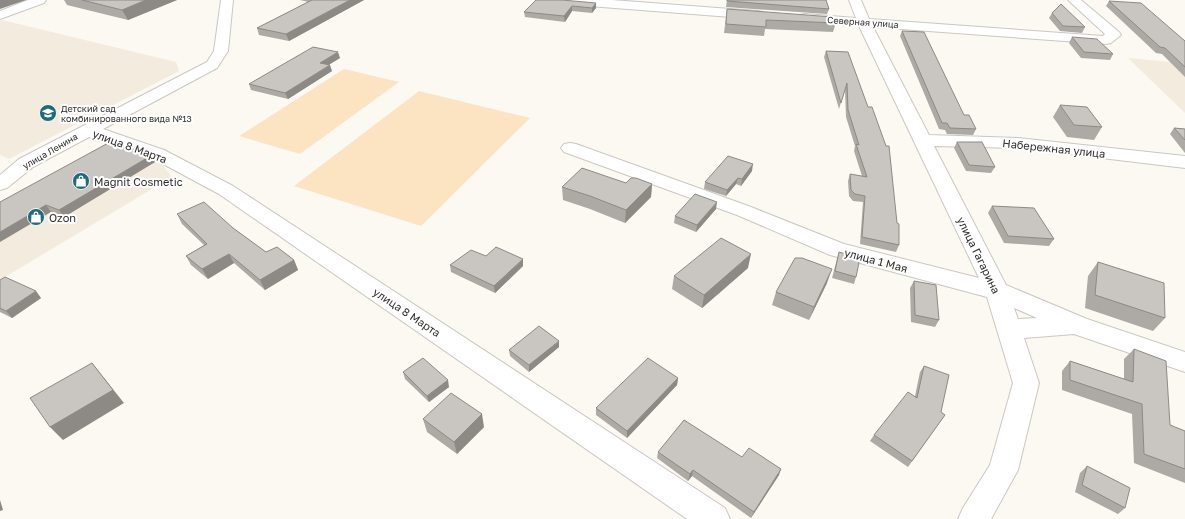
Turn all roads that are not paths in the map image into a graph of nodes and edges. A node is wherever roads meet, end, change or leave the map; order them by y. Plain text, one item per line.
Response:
1 (40, 0) edge
2 (227, 0) edge
3 (563, 0) edge
4 (855, 0) edge
5 (1074, 0) edge
6 (0, 15) edge
7 (769, 15) edge
8 (793, 17) edge
9 (864, 22) junction
10 (87, 130) junction
11 (922, 140) junction
12 (570, 148) dead end
13 (1185, 162) edge
14 (0, 184) edge
15 (997, 291) junction
16 (1078, 326) junction
17 (1009, 329) junction
18 (1185, 362) edge
19 (714, 519) edge
20 (974, 519) edge

1 - 6 street
2 - 10 street, улица Ленина
3 - 7 street
4 - 9 street, улица Гагарина
5 - 9 street, Северная улица
8 - 9 street, Северная улица
9 - 11 street, улица Гагарина
10 - 14 street, улица Ленина
10 - 19 street, улица 8 Марта
11 - 13 street, Набережная улица
11 - 15 street, улица Гагарина
12 - 15 street, улица 1 Мая
15 - 16 street, улица 1 Мая
15 - 17 street, улица Гагарина
16 - 17 street
16 - 18 street, улица 1 Мая
17 - 20 street, улица Гагарина

